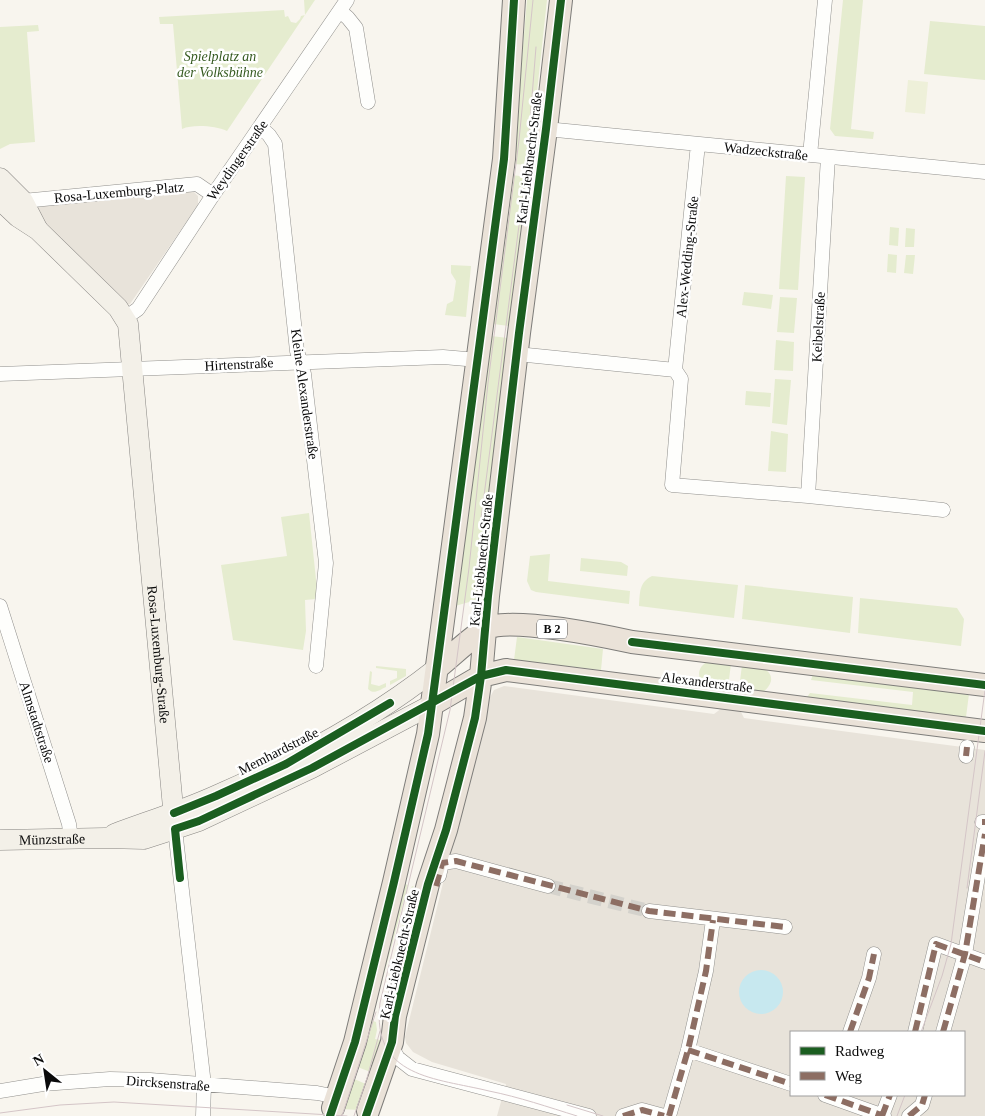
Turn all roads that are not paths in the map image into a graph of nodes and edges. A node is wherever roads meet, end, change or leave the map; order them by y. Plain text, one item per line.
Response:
1 (514, 0) edge
2 (561, 0) edge
3 (825, 0) edge
4 (344, 6) edge
5 (368, 102) dead end
6 (260, 127) junction
7 (546, 129) junction
8 (698, 144) junction
9 (810, 155) junction
10 (828, 157) junction
11 (985, 172) edge
12 (0, 178) edge
13 (213, 194) junction
14 (0, 200) edge
15 (23, 201) junction
16 (38, 230) junction
17 (125, 318) junction
18 (517, 354) junction
19 (478, 360) junction
20 (300, 362) junction
21 (133, 369) junction
22 (675, 370) junction
23 (0, 374) edge
24 (808, 496) junction
25 (942, 510) dead end
26 (0, 606) edge
27 (486, 628) junction
28 (316, 666) dead end
29 (437, 668) junction
30 (481, 676) junction
31 (985, 685) edge
32 (433, 704) junction
33 (985, 731) edge
34 (175, 821) junction
35 (984, 826) edge
36 (71, 839) junction
37 (0, 840) edge
38 (436, 886) dead end
39 (548, 886) tunnel mouth
40 (649, 911) tunnel mouth
41 (706, 915) junction
42 (785, 927) dead end
43 (874, 954) dead end
44 (965, 954) junction
45 (985, 962) edge
46 (850, 1031) edge
47 (915, 1031) edge
48 (943, 1031) edge
49 (391, 1046) junction
50 (688, 1050) junction
51 (790, 1084) edge
52 (204, 1085) junction
53 (0, 1091) edge
54 (832, 1096) edge
55 (890, 1096) edge
56 (925, 1096) edge
57 (335, 1103) joint
58 (368, 1111) dead end
59 (203, 1116) edge
60 (589, 1116) edge
61 (623, 1116) edge
62 (664, 1116) edge
63 (669, 1116) edge
64 (883, 1116) edge
65 (910, 1116) edge

1 - 19 main road, Karl-Liebknecht-Straße
2 - 7 main road, Karl-Liebknecht-Straße
3 - 9 street
4 - 5 street
4 - 6 street, Weydingerstraße
6 - 13 street, Weydingerstraße
6 - 20 street, Kleine Alexanderstraße
7 - 8 street, Wadzeckstraße
7 - 18 main road, Karl-Liebknecht-Straße
8 - 9 street, Wadzeckstraße
8 - 22 street, Alex-Wedding-Straße
9 - 10 street, Wadzeckstraße
10 - 11 street, Wadzeckstraße
10 - 24 street, Keibelstraße
12 - 15 street, Rosa-Luxemburg-Straße
13 - 15 street, Rosa-Luxemburg-Platz
13 - 17 street, Weydingerstraße
14 - 16 street, Rosa-Luxemburg-Straße
15 - 16 street, Rosa-Luxemburg-Straße
16 - 17 street, Rosa-Luxemburg-Straße
17 - 21 street, Rosa-Luxemburg-Straße
18 - 22 street
18 - 27 main road, Karl-Liebknecht-Straße
19 - 20 street, Hirtenstraße
19 - 29 main road, Karl-Liebknecht-Straße
20 - 21 street, Hirtenstraße
20 - 28 street, Kleine Alexanderstraße
21 - 23 street, Hirtenstraße
21 - 34 street, Rosa-Luxemburg-Straße
22 - 24 street, Alex-Wedding-Straße
24 - 25 street
26 - 36 street, Almstadtstraße
27 - 29 main road
27 - 30 main road, Karl-Liebknecht-Straße
27 - 31 main road, B 2
29 - 32 main road, Karl-Liebknecht-Straße
29 - 34 street, Memhardstraße
30 - 32 main road, Alexanderstraße
30 - 33 main road, Alexanderstraße
30 - 49 main road, Karl-Liebknecht-Straße
32 - 34 street, Memhardstraße
32 - 57 main road, Karl-Liebknecht-Straße
34 - 36 street, Münzstraße
34 - 52 street, Rosa-Luxemburg-Straße
35 - 44 street
36 - 37 street, Münzstraße
38 - 39 street
40 - 41 street
41 - 42 street
41 - 50 street
43 - 46 street
44 - 45 street
44 - 47 street
44 - 48 street
49 - 58 main road, Karl-Liebknecht-Straße
49 - 60 street
50 - 51 street
50 - 63 street
52 - 53 street, Dircksenstraße
52 - 57 street, Dircksenstraße
52 - 59 street, Rosa-Luxemburg-Straße
54 - 64 street
55 - 64 street
56 - 65 street
61 - 62 street

